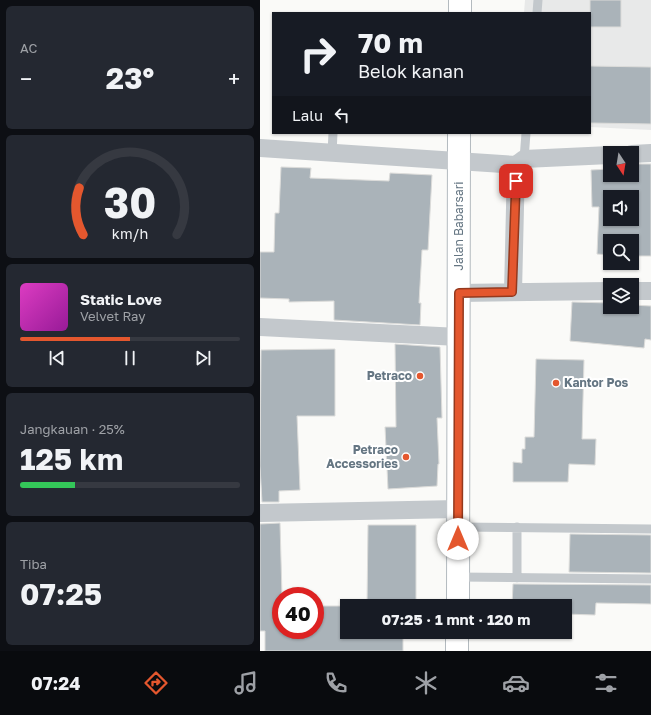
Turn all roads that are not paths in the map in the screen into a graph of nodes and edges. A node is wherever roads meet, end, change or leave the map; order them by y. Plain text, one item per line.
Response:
1 (460, 0) edge
2 (538, 0) edge
3 (460, 12) edge
4 (537, 12) edge
5 (333, 134) edge
6 (460, 134) edge
7 (526, 134) edge
8 (260, 148) edge
9 (332, 153) junction
10 (651, 153) edge
11 (639, 154) edge
12 (603, 156) edge
13 (459, 161) junction
14 (520, 162) junction
15 (639, 291) edge
16 (651, 291) edge
17 (512, 292) junction
18 (603, 292) edge
19 (459, 293) junction
20 (260, 327) edge
21 (459, 337) junction
22 (260, 513) edge
23 (458, 518) junction
24 (517, 527) junction
25 (651, 529) edge
26 (458, 577) junction
27 (517, 578) junction
28 (651, 579) edge
29 (458, 599) edge
30 (458, 639) edge
31 (457, 651) edge

1 - 3 street
2 - 4 lane
5 - 9 lane
6 - 13 street, Jalan Babarsari
7 - 14 lane
8 - 9 street
9 - 13 street
10 - 11 street
12 - 14 street
13 - 14 street
13 - 19 street, Jalan Babarsari
14 - 17 street
15 - 16 street
17 - 18 street
17 - 19 street
19 - 21 street, Jalan Babarsari
20 - 21 street
21 - 23 street, Jalan Babarsari
22 - 23 street
23 - 24 lane
23 - 26 street, Jalan Babarsari
24 - 25 lane
24 - 27 lane
26 - 27 lane
26 - 29 street, Jalan Babarsari
27 - 28 lane
30 - 31 street

